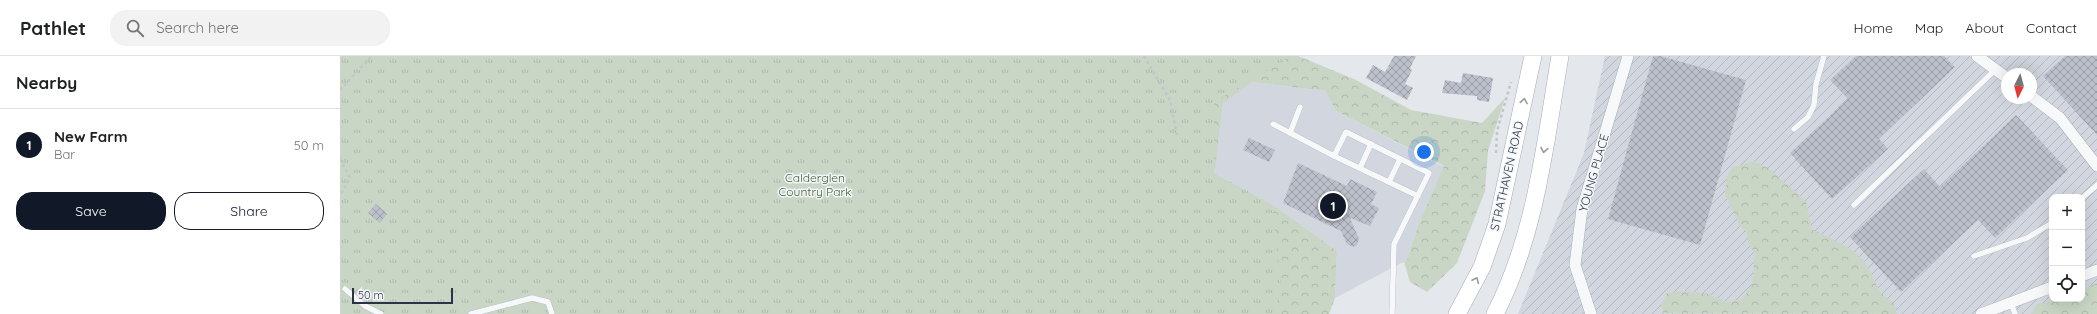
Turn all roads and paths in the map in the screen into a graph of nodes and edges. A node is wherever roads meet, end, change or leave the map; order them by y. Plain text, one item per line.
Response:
1 (372, 56) edge
2 (1144, 56) edge
3 (1532, 56) edge
4 (1560, 56) edge
5 (1628, 56) edge
6 (1824, 56) edge
7 (1977, 56) edge
8 (1996, 70) junction
9 (2001, 74) edge
10 (1511, 79) dead end
11 (340, 90) edge
12 (2037, 101) edge
13 (1300, 107) dead end
14 (1273, 124) dead end
15 (1794, 129) dead end
16 (1290, 133) junction
17 (1177, 135) dead end
18 (1371, 144) junction
19 (1334, 156) junction
20 (340, 159) edge
21 (1400, 159) junction
22 (1495, 160) dead end
23 (2097, 166) edge
24 (1360, 168) junction
25 (1389, 182) junction
26 (2097, 185) edge
27 (2085, 195) edge
28 (340, 196) edge
29 (1418, 196) junction
30 (1854, 205) dead end
31 (2049, 225) edge
32 (1974, 256) dead end
33 (2097, 270) edge
34 (2085, 275) edge
35 (2049, 288) edge
36 (345, 289) dead end
37 (2011, 303) junction
38 (382, 314) edge
39 (471, 314) edge
40 (552, 314) edge
41 (1392, 314) edge
42 (1457, 314) edge
43 (1494, 314) edge
44 (1591, 314) edge
45 (1981, 314) edge
46 (2015, 314) edge

1 - 11 path
2 - 17 path
42 -> 3 main road, STRATHAVEN ROAD
4 -> 43 main road
5 - 44 street, YOUNG PLACE
6 - 15 lane
7 - 8 street
8 - 9 street
8 - 30 lane
10 - 22 path
12 - 23 street
13 - 16 lane
14 - 16 lane
16 - 19 lane
18 - 19 lane
18 - 21 lane
18 - 24 lane
19 - 24 lane
20 - 28 path
21 - 25 lane
21 - 29 lane
24 - 25 lane
25 - 29 lane
26 - 27 lane
29 - 41 lane
31 - 32 lane
33 - 34 street
35 - 37 street
36 - 38 lane
37 - 45 street
37 - 46 lane
39 - 40 lane

